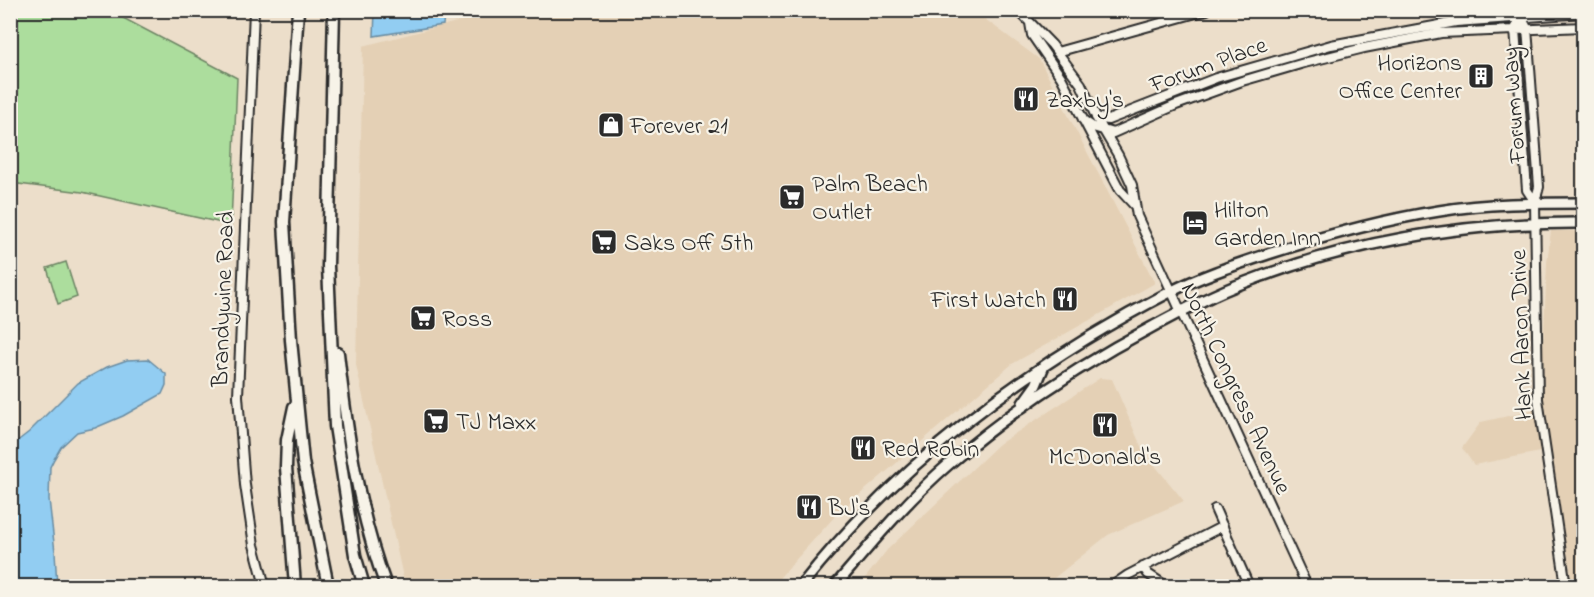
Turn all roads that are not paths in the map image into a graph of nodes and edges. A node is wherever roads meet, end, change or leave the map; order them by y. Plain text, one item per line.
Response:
1 (255, 10) edge
2 (298, 10) edge
3 (334, 10) edge
4 (1207, 10) edge
5 (1023, 12) edge
6 (1584, 13) edge
7 (1521, 16) junction
8 (1030, 23) junction
9 (1584, 27) edge
10 (1515, 28) junction
11 (1527, 28) junction
12 (1057, 52) junction
13 (1096, 117) junction
14 (1083, 120) junction
15 (1104, 130) junction
16 (1535, 202) junction
17 (1584, 202) edge
18 (1134, 205) junction
19 (1584, 223) edge
20 (1536, 224) junction
21 (328, 266) junction
22 (1171, 291) junction
23 (1181, 311) junction
24 (1044, 366) junction
25 (297, 395) junction
26 (1014, 414) junction
27 (1215, 509) dead end
28 (1223, 526) junction
29 (1143, 567) junction
30 (265, 586) edge
31 (295, 586) edge
32 (328, 586) edge
33 (364, 586) edge
34 (386, 586) edge
35 (801, 586) edge
36 (835, 586) edge
37 (1112, 586) edge
38 (1166, 586) edge
39 (1249, 586) edge
40 (1308, 586) edge
41 (1566, 586) edge

1 - 30 street, Brandywine Road
2 - 25 highway
3 - 21 highway
4 - 12 street
5 - 8 street, North Congress Avenue
6 - 7 street, Forum Place
7 - 10 street, Forum Way
7 - 11 street, Forum Way
7 - 13 street, Forum Place
8 - 12 street, North Congress Avenue
8 - 14 street, North Congress Avenue
9 - 11 street, Forum Place
10 - 11 street, Forum Place
10 - 15 street, Forum Place
10 - 16 street, Forum Way
11 - 16 street, Forum Way
12 - 13 street, North Congress Avenue
13 - 15 street, North Congress Avenue
14 - 15 street
14 - 18 street, North Congress Avenue
15 - 18 street, North Congress Avenue
16 - 17 main road
16 - 20 street, Forum Way
16 - 22 main road
18 - 22 street, North Congress Avenue
19 - 20 main road
20 - 23 main road
20 - 41 street, Hank Aaron Drive
21 - 33 highway
21 - 34 highway
22 - 23 street, North Congress Avenue
22 - 24 main road
23 - 26 main road
23 - 40 street, North Congress Avenue
24 - 26 main road
24 - 35 main road
25 - 31 highway
25 - 32 highway
26 - 36 main road
27 - 28 street
28 - 29 street
28 - 39 street
29 - 37 street
29 - 38 street

